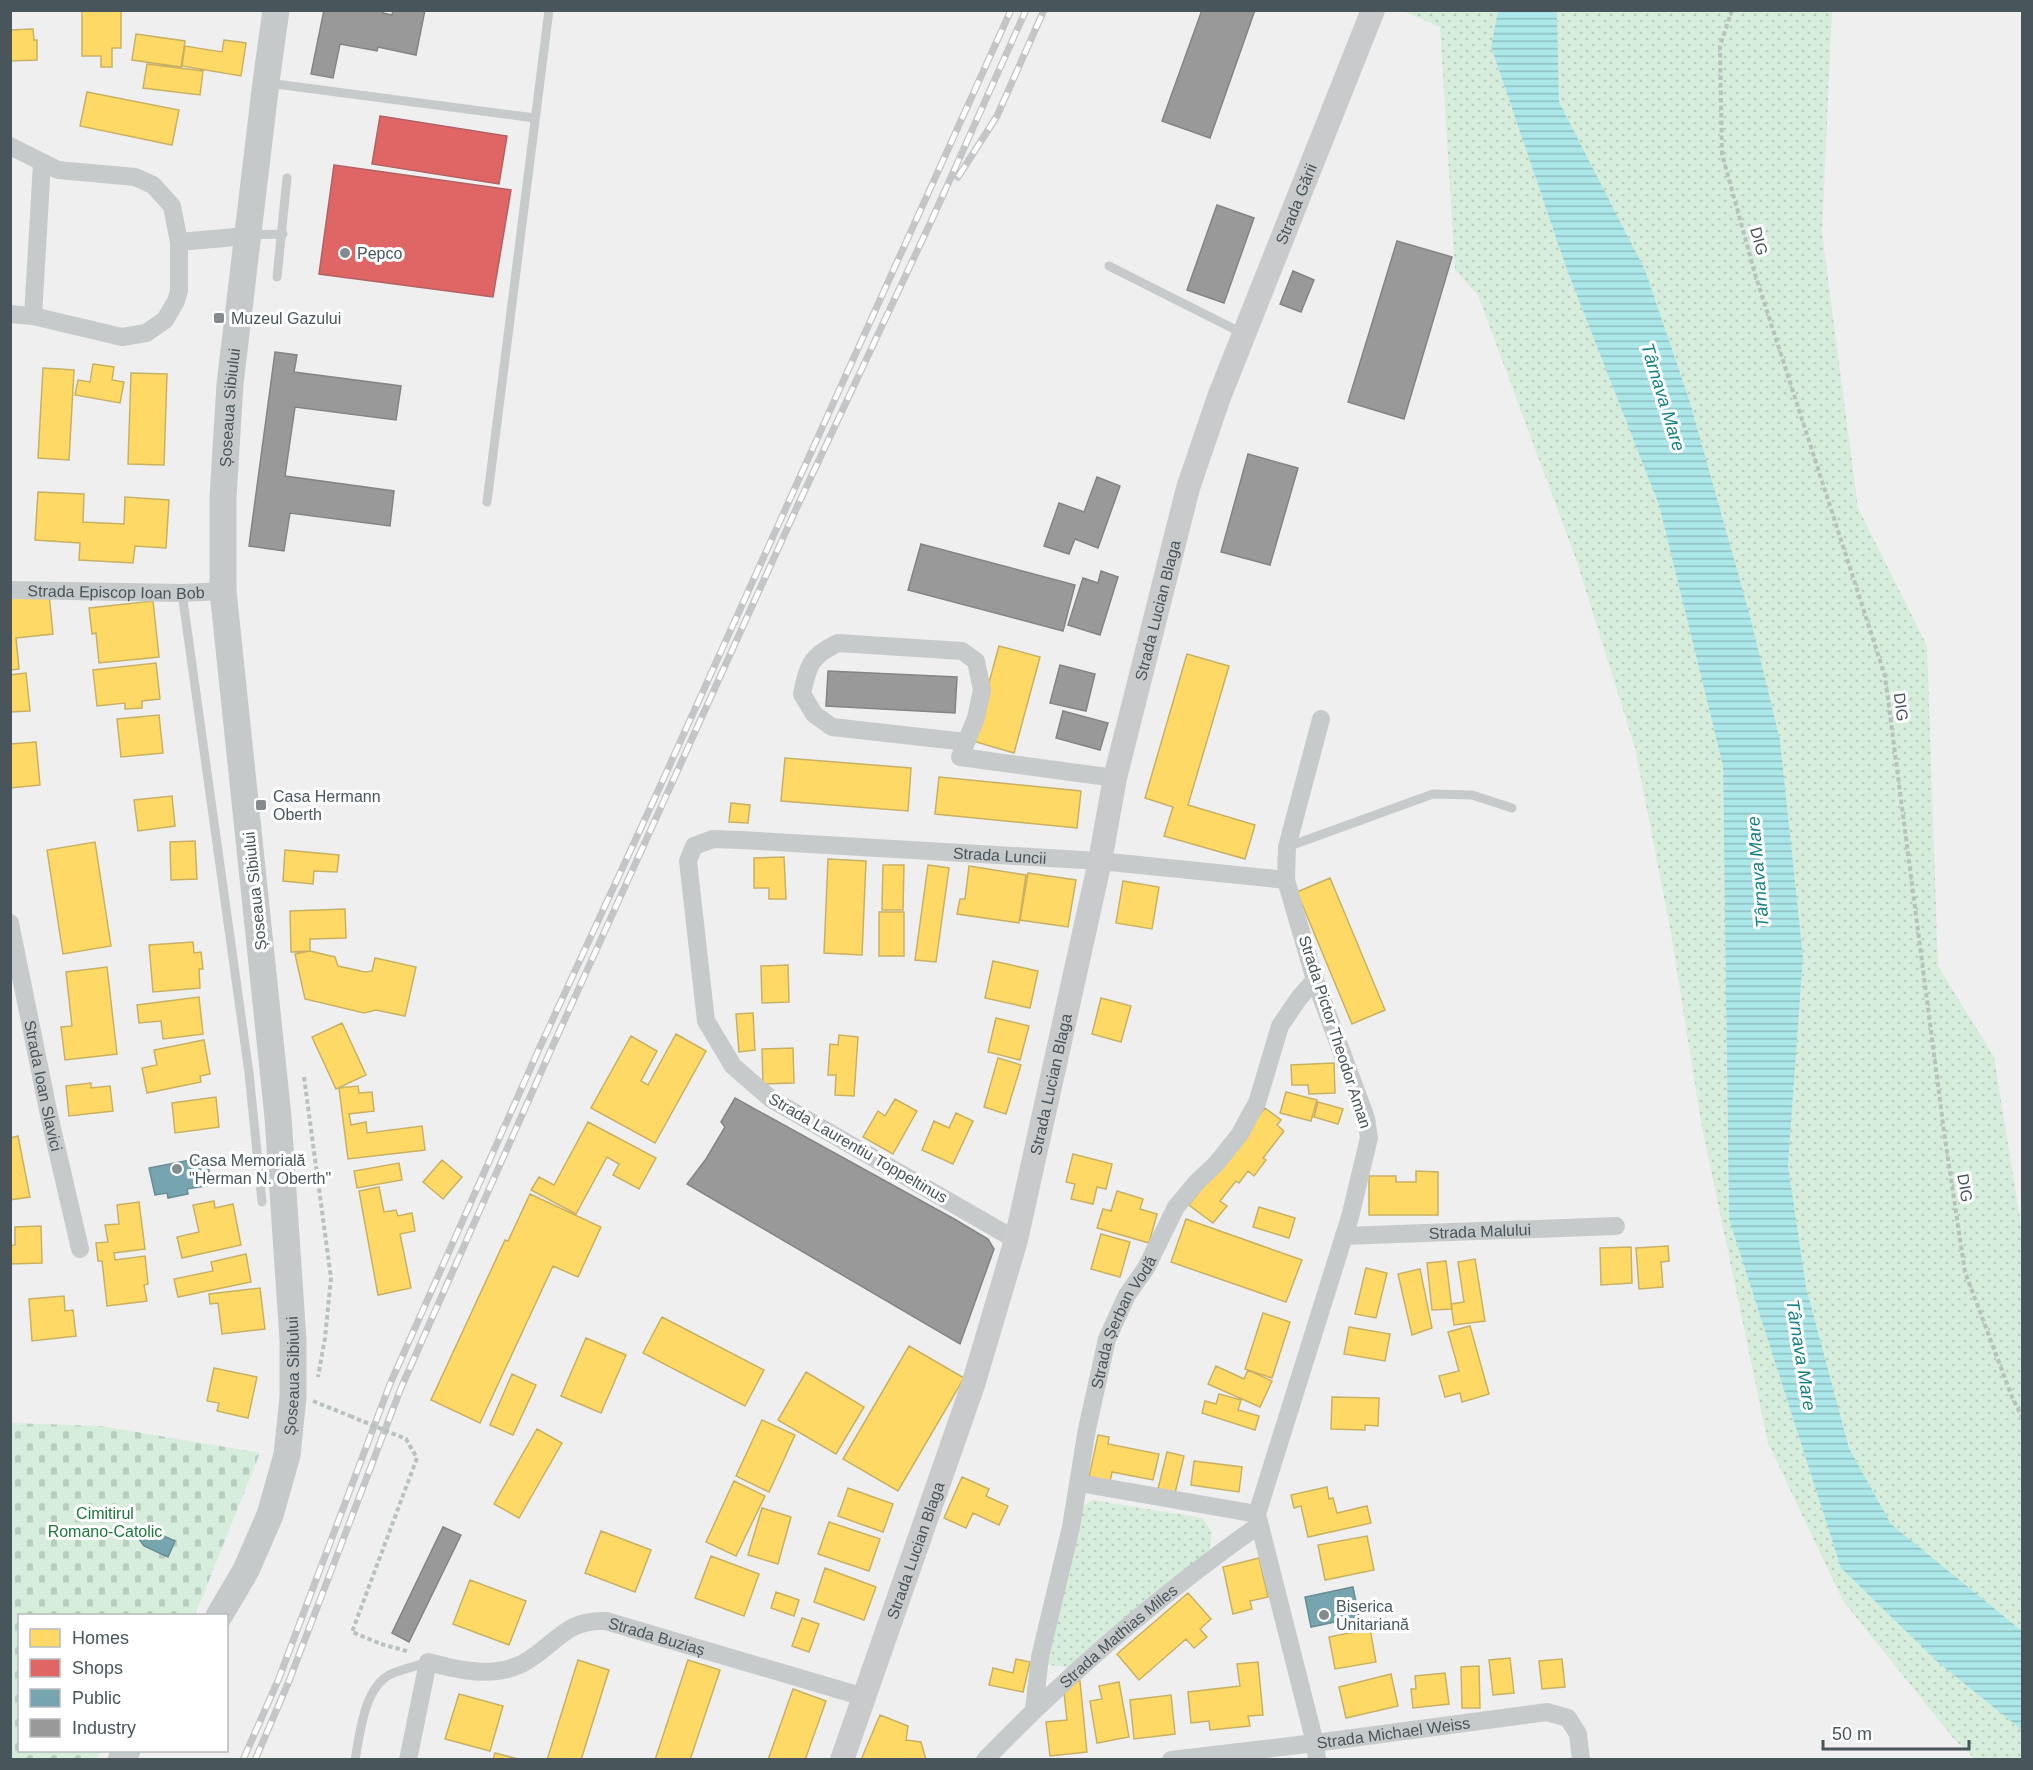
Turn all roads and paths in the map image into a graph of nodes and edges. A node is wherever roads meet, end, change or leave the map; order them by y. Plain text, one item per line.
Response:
1 (276, 10) edge
2 (549, 10) edge
3 (1373, 10) edge
4 (1732, 10) edge
5 (266, 82) junction
6 (535, 118) junction
7 (10, 146) edge
8 (42, 163) junction
9 (287, 178) dead end
10 (283, 234) junction
11 (247, 236) junction
12 (179, 242) junction
13 (1109, 266) dead end
14 (277, 277) dead end
15 (10, 314) edge
16 (33, 316) junction
17 (1244, 334) junction
18 (1218, 397) joint
19 (487, 502) dead end
20 (10, 590) edge
21 (223, 591) junction
22 (182, 593) junction
23 (1321, 719) dead end
24 (966, 742) junction
25 (1116, 778) junction
26 (1512, 808) dead end
27 (713, 839) joint
28 (1287, 847) junction
29 (1100, 861) junction
30 (1286, 880) junction
31 (10, 923) edge
32 (1315, 980) junction
33 (304, 1077) dead end
34 (262, 1202) dead end
35 (1616, 1226) dead end
36 (1344, 1236) junction
37 (1016, 1240) junction
38 (80, 1249) dead end
39 (317, 1380) dead end
40 (315, 1390) dead end
41 (2022, 1417) edge
42 (1079, 1483) junction
43 (1258, 1520) junction
44 (220, 1614) edge
45 (420, 1657) junction
46 (864, 1696) junction
47 (1034, 1709) junction
48 (1316, 1751) edge
49 (356, 1760) edge
50 (408, 1760) edge
51 (842, 1760) edge
52 (985, 1760) edge
53 (1171, 1760) edge
54 (1581, 1760) edge

1 - 5 main road, Șoseaua Sibiului
2 - 6 lane
3 - 17 street, Strada Gării
4 - 41 path, DIG
5 - 6 lane
5 - 11 main road, Șoseaua Sibiului
6 - 19 lane
7 - 8 street
8 - 12 street
8 - 16 street
9 - 10 lane
10 - 11 lane
10 - 14 lane
11 - 12 street
11 - 21 main road, Șoseaua Sibiului
12 - 16 street
13 - 17 lane
15 - 16 street
17 - 18 street, Strada Gării
18 - 25 street, Strada Lucian Blaga
20 - 22 street, Strada Episcop Ioan Bob
21 - 22 street, Strada Episcop Ioan Bob
21 - 44 main road, Șoseaua Sibiului
22 - 34 lane
23 - 28 street, Strada Pictor Theodor Aman
24 - 24 street
24 - 25 street
25 - 29 street, Strada Lucian Blaga
26 - 28 lane
27 - 29 street, Strada Luncii
27 - 37 street, Strada Laurentiu Toppeltinus
28 - 30 street, Strada Pictor Theodor Aman
29 - 30 street, Strada Luncii
29 - 37 street, Strada Lucian Blaga
30 - 32 street, Strada Pictor Theodor Aman
31 - 38 street, Strada Ioan Slavici
32 - 36 street, Strada Pictor Theodor Aman
32 - 42 street, Strada Șerban Vodă
33 - 39 path
35 - 36 street, Strada Malului
36 - 43 street, Strada Pictor Theodor Aman
37 - 46 street, Strada Lucian Blaga
40 - 45 path, bridge
42 - 43 street
42 - 47 street, Strada Șerban Vodă
43 - 47 street, Strada Mathias Miles
43 - 48 street
45 - 46 street, Strada Buziaș
45 - 49 lane
45 - 50 street
46 - 51 street, Strada Lucian Blaga
47 - 52 street, Strada Mathias Miles
48 - 53 street, Strada Michael Weiss
48 - 54 street, Strada Michael Weiss

